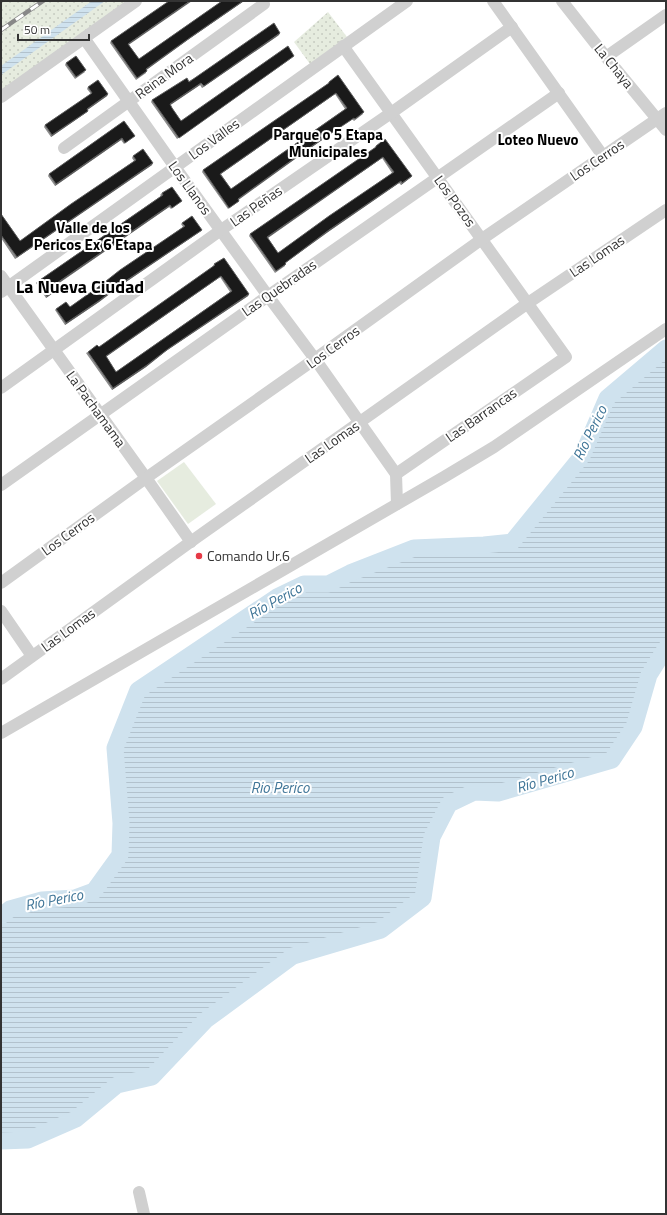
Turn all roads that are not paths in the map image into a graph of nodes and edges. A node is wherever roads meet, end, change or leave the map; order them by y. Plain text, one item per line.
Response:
1 (136, 1) edge
2 (407, 1) edge
3 (493, 1) edge
4 (562, 1) edge
5 (264, 4) dead end
6 (666, 15) edge
7 (512, 27) junction
8 (84, 38) junction
9 (343, 46) junction
10 (606, 57) junction
11 (559, 93) junction
12 (1, 97) edge
13 (129, 101) junction
14 (391, 113) junction
15 (661, 116) edge
16 (666, 130) edge
17 (64, 148) dead end
18 (604, 156) junction
19 (175, 167) junction
20 (437, 177) junction
21 (666, 210) edge
22 (221, 230) junction
23 (482, 239) junction
24 (1, 276) edge
25 (5, 289) edge
26 (268, 296) junction
27 (528, 303) junction
28 (666, 329) edge
29 (54, 350) junction
30 (566, 356) joint
31 (315, 359) junction
32 (1, 388) edge
33 (101, 415) junction
34 (360, 422) junction
35 (396, 474) junction
36 (146, 478) junction
37 (1, 485) edge
38 (397, 504) junction
39 (191, 542) junction
40 (1, 583) edge
41 (1, 611) edge
42 (32, 656) junction
43 (1, 679) edge
44 (1, 733) edge
45 (139, 1192) dead end
46 (144, 1214) edge

1 - 8 street
2 - 9 street, Los Valles
3 - 7 street
4 - 10 street, La Chaya
5 - 13 street, Reina Mora
6 - 10 street
7 - 11 street
7 - 14 street, Las Peñas
8 - 12 street
8 - 13 street, Los Llanos
9 - 14 street, Los Pozos
9 - 19 street, Los Valles
10 - 15 street, La Chaya
11 - 18 street
11 - 20 street, Las Quebradas
13 - 17 street, Reina Mora
13 - 19 street, Los Llanos
14 - 20 street, Los Pozos
14 - 22 street, Las Peñas
15 - 16 street, La Chaya
15 - 18 street, Los Cerros
18 - 23 street, Los Cerros
19 - 22 street, Los Llanos
19 - 25 street, Los Valles
20 - 23 street, Los Pozos
20 - 26 street, Las Quebradas
21 - 27 street, Las Lomas
22 - 26 street, Los Llanos
22 - 29 street, Las Peñas
23 - 27 street, Los Pozos
23 - 31 street, Los Cerros
24 - 25 street, La Pachamama
25 - 29 street, La Pachamama
26 - 31 street, Los Llanos
26 - 33 street, Las Quebradas
27 - 30 street, Los Pozos
27 - 34 street, Las Lomas
28 - 38 street
29 - 32 street, Las Peñas
29 - 33 street, La Pachamama
30 - 35 street, Las Barrancas
31 - 34 street, Los Llanos
31 - 36 street, Los Cerros
33 - 36 street, La Pachamama
33 - 37 street, Las Quebradas
34 - 35 street, Los Llanos
34 - 39 street, Las Lomas
35 - 38 street
36 - 39 street, La Pachamama
36 - 40 street, Los Cerros
38 - 44 street
39 - 42 street, Las Lomas
41 - 42 street
42 - 43 street, Las Lomas
45 - 46 street

